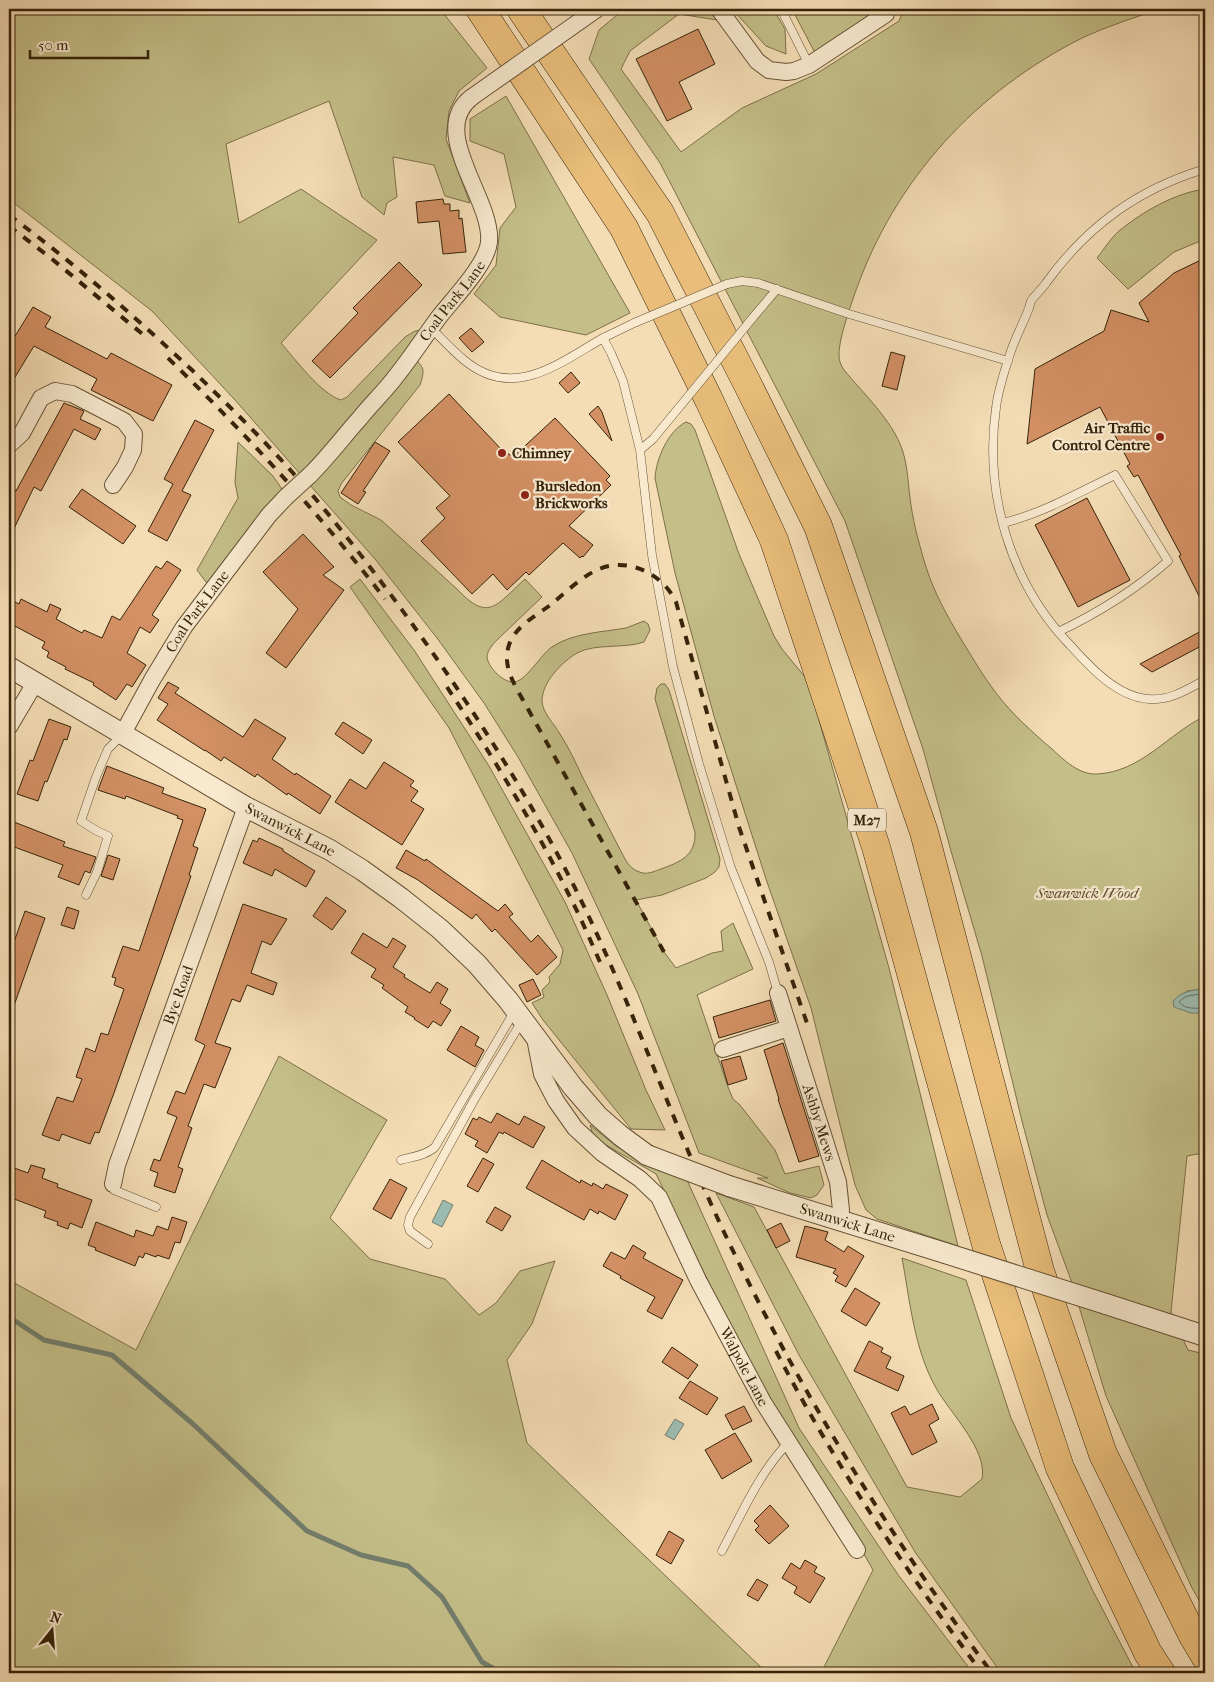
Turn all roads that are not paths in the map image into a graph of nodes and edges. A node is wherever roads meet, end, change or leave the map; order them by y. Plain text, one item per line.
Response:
1 (480, 9) edge
2 (521, 9) edge
3 (597, 9) edge
4 (719, 9) edge
5 (781, 9) edge
6 (885, 12) edge
7 (809, 66) junction
8 (1205, 169) edge
9 (777, 289) junction
10 (431, 328) junction
11 (603, 338) junction
12 (1008, 361) junction
13 (9, 445) edge
14 (640, 450) junction
15 (113, 485) dead end
16 (1003, 523) junction
17 (1058, 632) junction
18 (9, 667) edge
19 (1205, 680) edge
20 (35, 683) junction
21 (9, 727) edge
22 (122, 735) junction
23 (246, 807) junction
24 (86, 895) dead end
25 (778, 993) joint
26 (518, 1016) junction
27 (789, 1028) junction
28 (535, 1038) junction
29 (723, 1049) dead end
30 (401, 1160) dead end
31 (640, 1179) joint
32 (113, 1184) joint
33 (156, 1207) dead end
34 (840, 1220) junction
35 (428, 1244) dead end
36 (1205, 1336) edge
37 (788, 1443) junction
38 (858, 1550) dead end
39 (722, 1551) dead end
40 (1205, 1656) edge
41 (1161, 1673) edge

1 - 41 highway, M27
2 - 40 highway
3 - 10 street, Coal Park Lane, bridge
4 - 7 street
5 - 7 lane
6 - 7 street
8 - 12 lane
9 - 11 lane, bridge
9 - 12 lane
9 - 14 lane, bridge
10 - 11 lane
10 - 22 street, Coal Park Lane, bridge
11 - 14 lane
12 - 16 lane
13 - 15 street
14 - 25 lane
16 - 17 lane
16 - 17 lane
17 - 19 lane
18 - 20 street, Swanwick Lane
20 - 21 street
20 - 22 street, Swanwick Lane
22 - 23 street, Swanwick Lane
22 - 24 lane
23 - 26 street, Swanwick Lane
23 - 32 street, Bye Road
25 - 27 street, Ashby Mews
26 - 28 street, Swanwick Lane
26 - 30 lane
26 - 35 lane
27 - 29 street
27 - 34 street, Ashby Mews
28 - 31 street, Swanwick Lane
28 - 34 street, Swanwick Lane, bridge
31 - 37 street, Walpole Lane
32 - 33 lane
34 - 36 street, Swanwick Lane, bridge
37 - 38 street, Walpole Lane
37 - 39 lane

